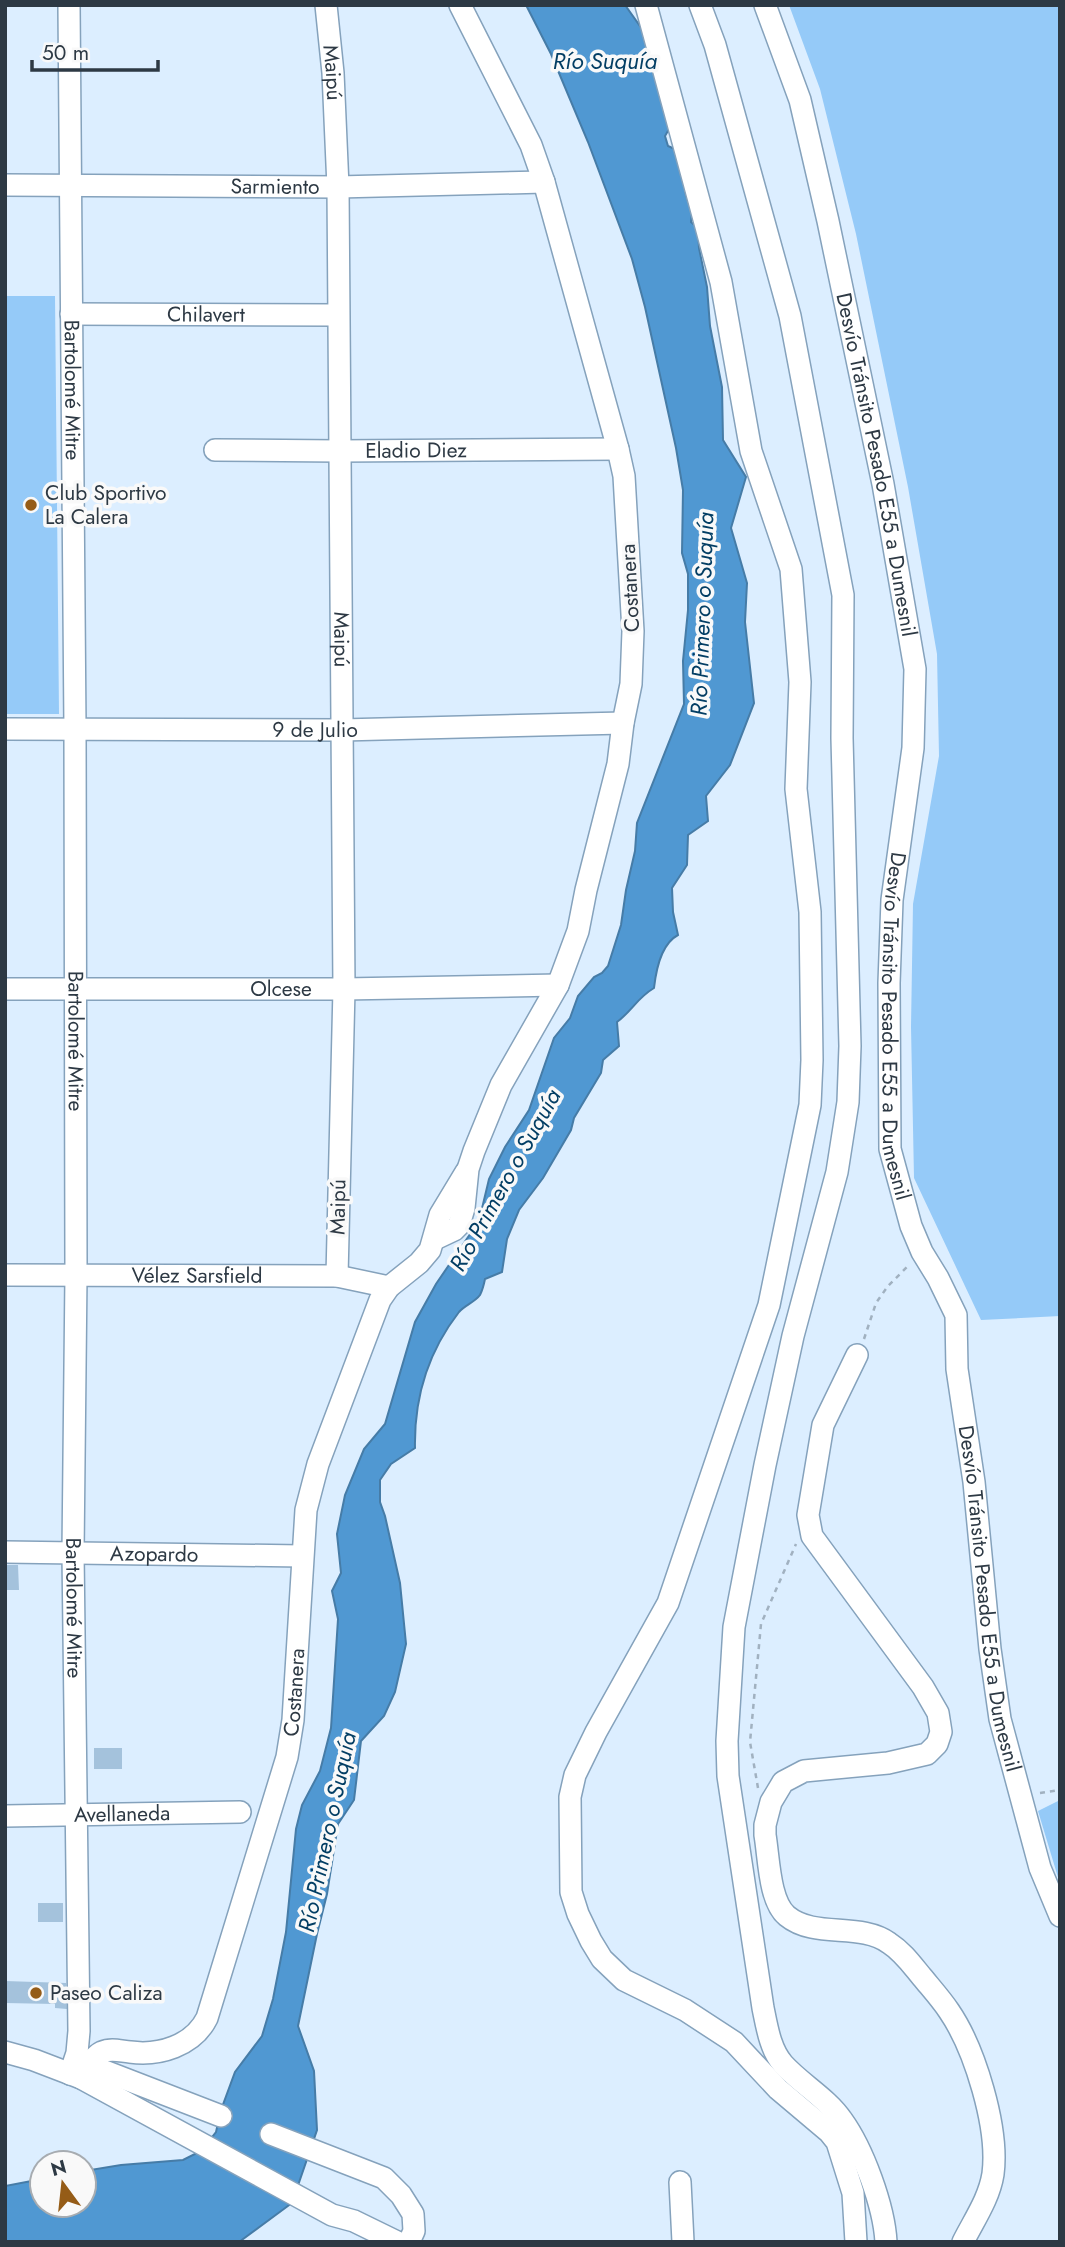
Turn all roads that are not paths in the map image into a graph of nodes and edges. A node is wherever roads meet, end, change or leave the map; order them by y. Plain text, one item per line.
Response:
1 (69, 5) edge
2 (326, 5) edge
3 (460, 5) edge
4 (646, 5) edge
5 (700, 5) edge
6 (765, 5) edge
7 (544, 182) junction
8 (5, 185) edge
9 (70, 185) junction
10 (338, 187) junction
11 (71, 314) junction
12 (338, 315) junction
13 (618, 449) junction
14 (215, 450) dead end
15 (340, 452) junction
16 (623, 723) junction
17 (5, 729) edge
18 (75, 729) junction
19 (342, 730) junction
20 (558, 985) junction
21 (74, 988) junction
22 (5, 989) edge
23 (344, 989) junction
24 (5, 1275) edge
25 (76, 1275) junction
26 (337, 1276) junction
27 (389, 1287) junction
28 (857, 1355) road end
29 (5, 1552) edge
30 (73, 1553) junction
31 (302, 1556) junction
32 (240, 1812) dead end
33 (5, 1816) edge
34 (77, 1816) junction
35 (1060, 1916) edge
36 (5, 2052) edge
37 (80, 2072) junction
38 (221, 2116) dead end
39 (835, 2125) junction
40 (271, 2134) dead end
41 (680, 2182) dead end
42 (332, 2215) junction
43 (364, 2242) edge
44 (397, 2242) edge
45 (410, 2242) edge
46 (683, 2242) edge
47 (856, 2242) edge
48 (886, 2242) edge
49 (963, 2242) edge

1 - 9 street, Bartolomé Mitre
2 - 10 street, Maipú
3 - 7 street, Costanera
4 - 39 street
5 - 39 street
6 - 35 street, Desvío Tránsito Pesado E55 a Dumesnil
7 - 10 street, Sarmiento
7 - 13 street, Costanera
8 - 9 street, Sarmiento
9 - 10 street, Sarmiento
9 - 11 street, Bartolomé Mitre
10 - 12 street, Maipú
11 - 12 street, Chilavert
11 - 18 street, Bartolomé Mitre
12 - 15 street, Maipú
13 - 15 street, Eladio Diez
13 - 16 street, Costanera
14 - 15 street, Eladio Diez
15 - 19 street, Maipú
16 - 19 street, 9 de Julio
16 - 20 street, Costanera
17 - 18 street, 9 de Julio
18 - 19 street, 9 de Julio
18 - 21 street, Bartolomé Mitre
19 - 23 street, Maipú
20 - 23 street, Olcese
20 - 27 street, Costanera
21 - 22 street, Olcese
21 - 23 street, Olcese
21 - 25 street, Bartolomé Mitre
23 - 26 street, Maipú
24 - 25 street, Vélez Sarsfield
25 - 26 street, Vélez Sarsfield
25 - 30 street, Bartolomé Mitre
26 - 27 street, Vélez Sarsfield
27 - 31 street, Costanera
28 - 49 street
29 - 30 street, Azopardo
30 - 31 street, Azopardo
30 - 34 street, Bartolomé Mitre
31 - 37 street, Costanera
32 - 34 street, Avellaneda
33 - 34 street, Avellaneda
34 - 37 street, Bartolomé Mitre
36 - 37 street
37 - 38 street
37 - 42 street
39 - 47 street
39 - 48 street
40 - 45 street
41 - 46 street
42 - 43 street
42 - 44 street

